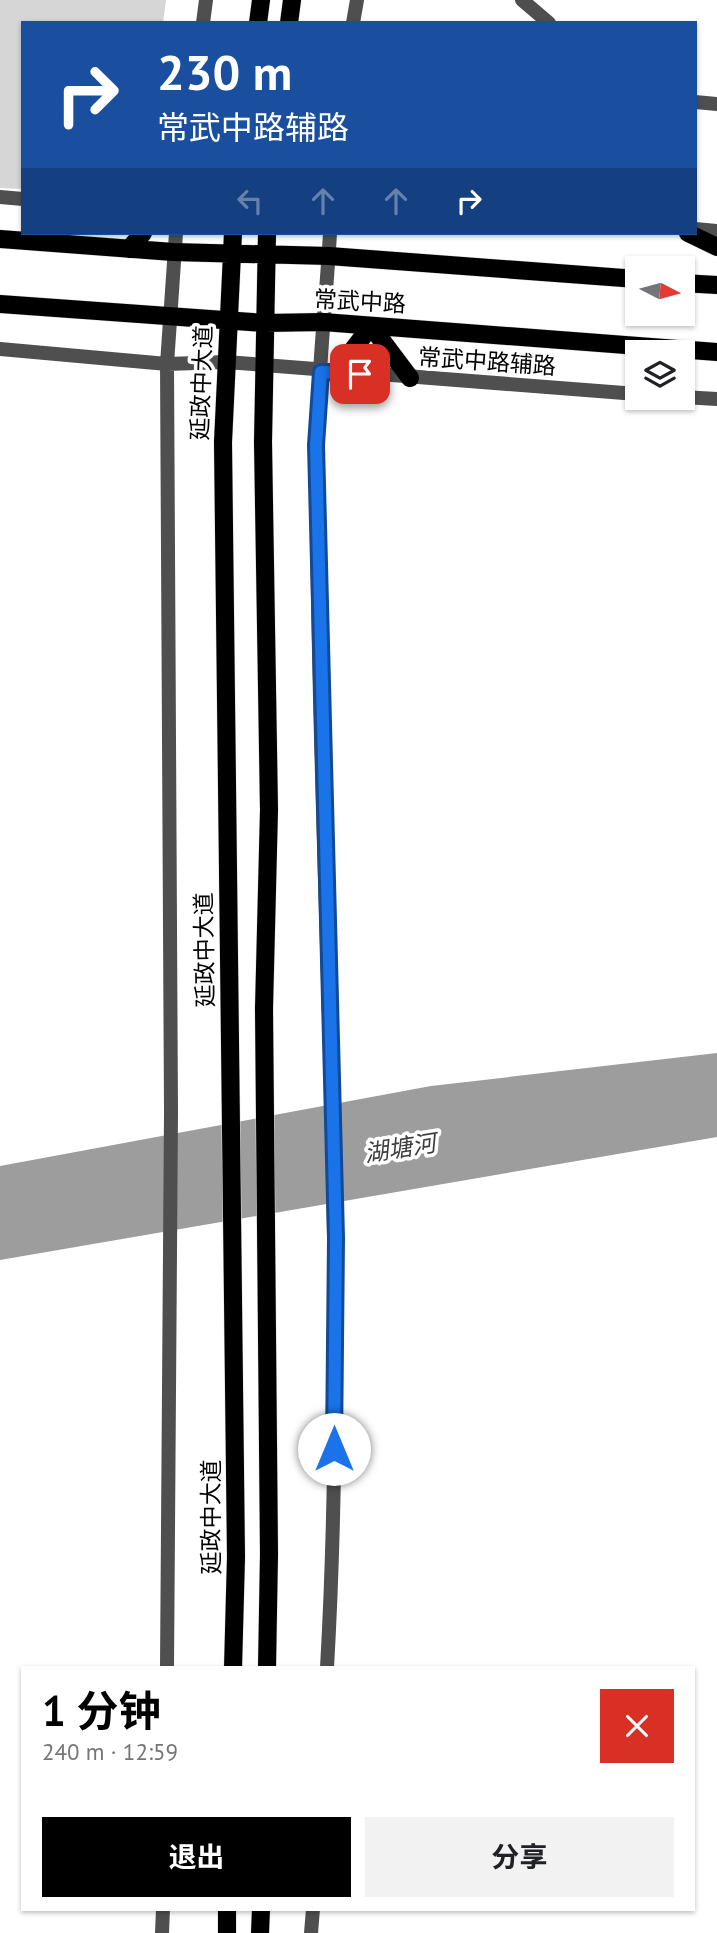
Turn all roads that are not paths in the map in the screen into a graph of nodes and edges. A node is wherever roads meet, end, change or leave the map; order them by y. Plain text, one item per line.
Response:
1 (206, 0) edge
2 (261, 0) edge
3 (292, 0) edge
4 (356, 0) edge
5 (522, 0) edge
6 (203, 21) edge
7 (258, 21) edge
8 (289, 21) edge
9 (353, 21) edge
10 (547, 21) edge
11 (697, 102) edge
12 (717, 104) edge
13 (0, 197) edge
14 (21, 199) edge
15 (697, 229) edge
16 (717, 231) edge
17 (114, 235) edge
18 (140, 235) edge
19 (176, 235) edge
20 (233, 235) edge
21 (267, 235) edge
22 (330, 235) edge
23 (692, 235) edge
24 (0, 239) edge
25 (717, 247) edge
26 (128, 248) junction
27 (173, 252) junction
28 (232, 254) junction
29 (266, 254) junction
30 (329, 256) junction
31 (625, 278) edge
32 (695, 284) edge
33 (717, 285) edge
34 (0, 303) edge
35 (169, 317) junction
36 (227, 321) junction
37 (323, 322) junction
38 (265, 323) junction
39 (371, 326) junction
40 (0, 349) edge
41 (717, 352) edge
42 (226, 362) junction
43 (167, 364) junction
44 (264, 367) junction
45 (328, 372) junction
46 (410, 378) junction
47 (625, 393) edge
48 (695, 398) edge
49 (717, 399) edge
50 (167, 1666) edge
51 (233, 1666) edge
52 (267, 1666) edge
53 (327, 1666) edge
54 (163, 1911) edge
55 (228, 1911) edge
56 (261, 1911) edge
57 (313, 1911) edge
58 (162, 1933) edge
59 (227, 1933) edge
60 (260, 1933) edge
61 (312, 1933) edge

1 - 6 street
2 - 7 main road
3 - 8 main road
4 - 9 street
5 - 10 street
11 - 12 street
13 - 14 street
15 - 16 street
17 - 26 main road
18 - 26 main road
19 - 27 street
20 - 28 main road, 延政中大道
21 - 29 main road
22 - 30 street
23 - 25 main road
24 - 26 main road, 常武中路
26 - 27 main road, 常武中路
27 - 28 main road, 常武中路
27 - 35 street
28 - 29 main road, 常武中路
28 - 36 main road, 延政中大道
29 - 30 main road, 常武中路
29 - 38 main road
30 - 31 main road, 常武中路
30 - 37 street
32 - 33 main road
34 - 35 main road, 常武中路
35 - 36 main road, 常武中路
35 - 43 street
36 - 38 main road, 常武中路
36 - 42 main road, 延政中大道
37 - 38 main road, 常武中路
37 - 39 main road, 常武中路
37 - 45 street
38 - 44 main road
39 - 41 main road, 常武中路
39 - 45 main road
39 - 46 main road
40 - 43 street, 常武中路辅路
42 - 43 street, 常武中路辅路
42 - 44 street, 常武中路辅路
42 - 51 main road, 延政中大道
43 - 50 street
44 - 45 street, 常武中路辅路
44 - 52 main road
45 - 46 street, 常武中路辅路
45 - 53 street
46 - 47 street, 常武中路辅路
48 - 49 street
54 - 58 street
55 - 59 main road
56 - 60 main road
57 - 61 street

